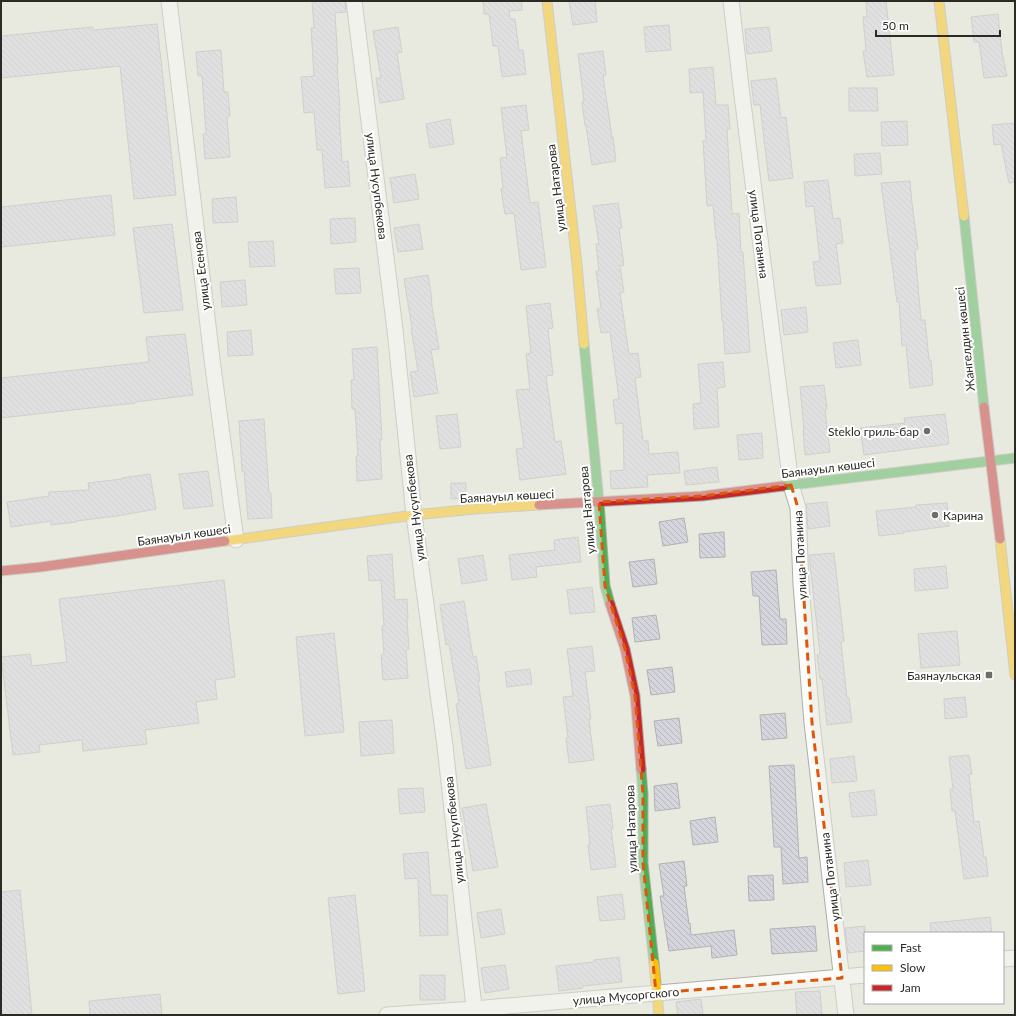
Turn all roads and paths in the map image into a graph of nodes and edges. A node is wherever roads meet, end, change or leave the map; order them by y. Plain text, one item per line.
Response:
1 (169, 1) edge
2 (354, 1) edge
3 (547, 1) edge
4 (731, 1) edge
5 (940, 1) edge
6 (1015, 458) edge
7 (990, 460) junction
8 (791, 485) junction
9 (599, 502) junction
10 (414, 515) junction
11 (236, 540) junction
12 (1, 571) edge
13 (1015, 675) edge
14 (1015, 958) edge
15 (1004, 959) edge
16 (864, 975) edge
17 (842, 978) junction
18 (656, 993) junction
19 (474, 1012) edge
20 (387, 1015) edge
21 (659, 1015) edge
22 (846, 1015) edge

1 - 11 street, улица Есенова
2 - 10 street, улица Нусупбекова
3 - 9 main road, улица Натарова
4 - 8 street, улица Потанина
5 - 7 main road, Жангелдин көшесі
6 - 7 main road, Баянауыл көшесі
7 - 8 main road, Баянауыл көшесі
7 - 13 main road, Жангелдин көшесі
8 - 9 main road, Баянауыл көшесі
8 - 17 street, улица Потанина
9 - 10 main road, Баянауыл көшесі
9 - 18 main road, улица Натарова
10 - 11 main road, Баянауыл көшесі
10 - 19 street, улица Нусупбекова
11 - 12 main road, Баянауыл көшесі
14 - 15 street
16 - 17 street, улица Мусоргского
17 - 18 street, улица Мусоргского
17 - 22 street, улица Потанина
18 - 19 street, улица Мусоргского
18 - 21 main road, улица Натарова
19 - 20 street, улица Мусоргского

